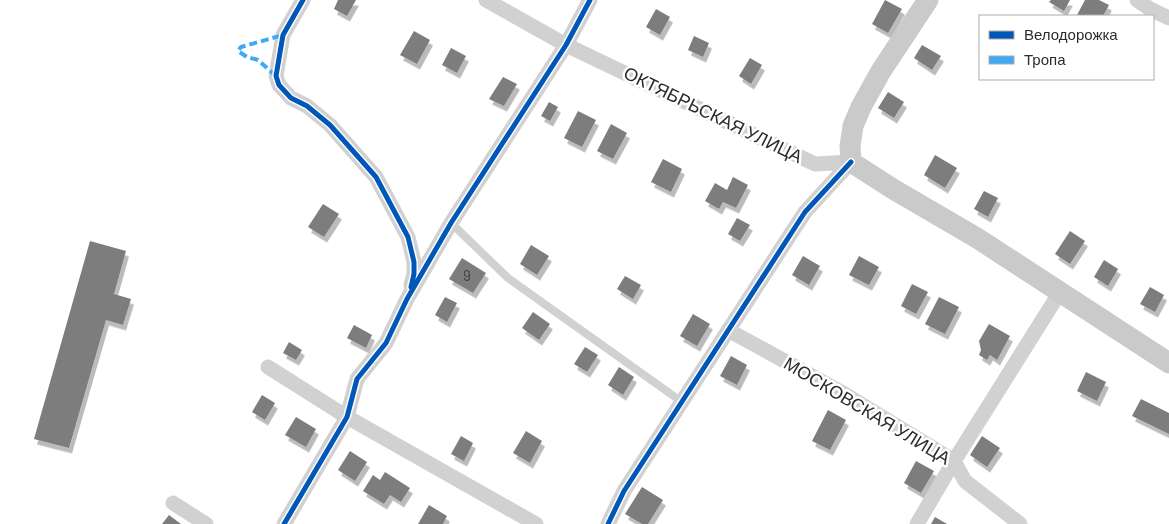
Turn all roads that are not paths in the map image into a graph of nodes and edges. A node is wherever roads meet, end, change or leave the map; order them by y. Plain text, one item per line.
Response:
1 (303, 0) edge
2 (486, 0) edge
3 (590, 0) edge
4 (928, 0) edge
5 (1137, 0) edge
6 (1169, 18) edge
7 (566, 44) junction
8 (851, 162) junction
9 (451, 223) junction
10 (1060, 292) junction
11 (408, 299) junction
12 (728, 330) junction
13 (1169, 362) edge
14 (268, 367) dead end
15 (682, 402) junction
16 (347, 417) junction
17 (954, 461) junction
18 (173, 503) dead end
19 (206, 524) edge
20 (284, 524) edge
21 (536, 524) edge
22 (608, 524) edge
23 (917, 524) edge
24 (1020, 524) edge

1 - 11 street
2 - 7 street, ОКТЯБРЬСКАЯ УЛИЦА
3 - 7 street
4 - 8 main road
5 - 6 street
7 - 8 street, ОКТЯБРЬСКАЯ УЛИЦА
7 - 9 street
8 - 10 main road
8 - 12 street
9 - 11 street
9 - 15 lane
10 - 13 main road
10 - 17 street
11 - 16 street
12 - 15 street
12 - 17 street, МОСКОВСКАЯ УЛИЦА
14 - 16 street
15 - 22 street
16 - 20 street
16 - 21 street
17 - 23 street
17 - 24 street, МОСКОВСКАЯ УЛИЦА
18 - 19 street

